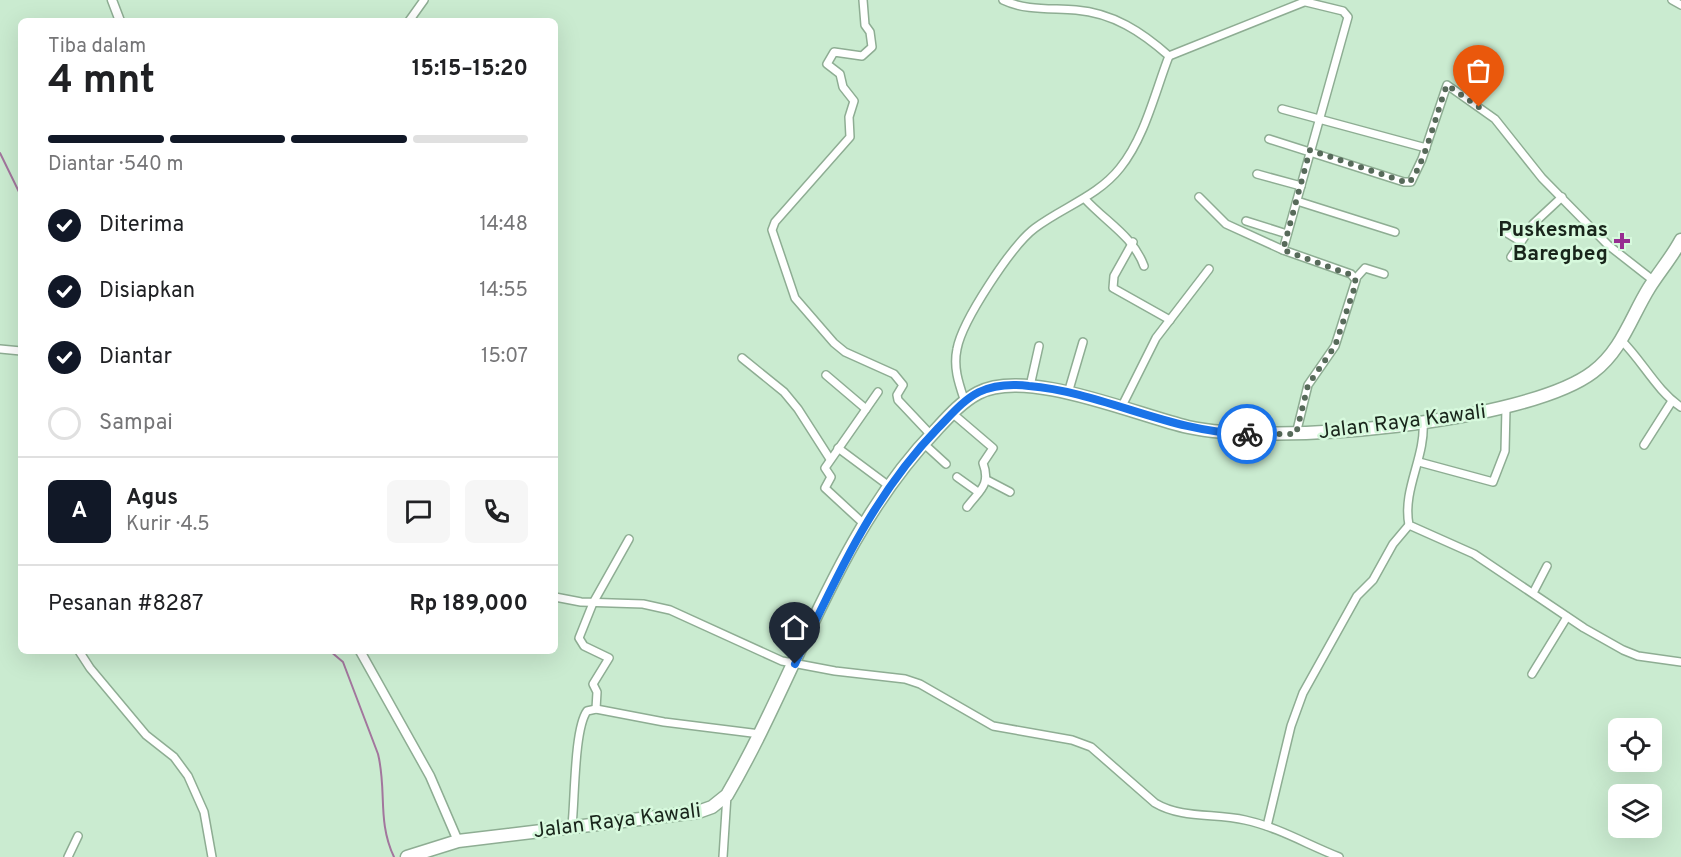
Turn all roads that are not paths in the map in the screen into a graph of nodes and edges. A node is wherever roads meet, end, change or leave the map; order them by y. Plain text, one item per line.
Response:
1 (112, 0) edge
2 (424, 0) edge
3 (863, 0) edge
4 (1003, 0) edge
5 (1672, 0) edge
6 (1308, 1) edge
7 (1681, 5) edge
8 (119, 18) edge
9 (411, 18) edge
10 (1169, 56) junction
11 (1282, 109) dead end
12 (1319, 117) junction
13 (1269, 139) dead end
14 (1426, 148) junction
15 (1310, 150) junction
16 (1257, 174) dead end
17 (1301, 186) junction
18 (1199, 197) dead end
19 (1562, 197) junction
20 (1085, 199) junction
21 (1297, 201) junction
22 (1246, 221) dead end
23 (1502, 230) dead end
24 (1395, 232) dead end
25 (1287, 234) junction
26 (1681, 240) edge
27 (1520, 241) junction
28 (1133, 242) junction
29 (1283, 250) junction
30 (1511, 257) dead end
31 (1144, 266) dead end
32 (1209, 269) dead end
33 (1384, 274) dead end
34 (1356, 278) junction
35 (1654, 282) junction
36 (1170, 320) junction
37 (1622, 341) junction
38 (1083, 342) dead end
39 (1039, 346) dead end
40 (0, 349) edge
41 (18, 351) edge
42 (742, 358) dead end
43 (826, 375) dead end
44 (1030, 386) junction
45 (878, 392) dead end
46 (1068, 393) junction
47 (1672, 401) junction
48 (965, 402) junction
49 (1681, 407) edge
50 (1121, 408) junction
51 (1506, 408) junction
52 (866, 409) junction
53 (952, 413) junction
54 (1423, 421) junction
55 (1296, 434) junction
56 (927, 439) junction
57 (1644, 445) dead end
58 (838, 448) junction
59 (830, 459) junction
60 (1419, 462) junction
61 (946, 464) dead end
62 (957, 477) dead end
63 (987, 480) junction
64 (889, 486) junction
65 (978, 492) junction
66 (1010, 492) dead end
67 (967, 507) dead end
68 (864, 524) junction
69 (1409, 525) junction
70 (629, 539) dead end
71 (1547, 566) dead end
72 (1533, 593) junction
73 (558, 597) edge
74 (593, 603) junction
75 (1566, 617) junction
76 (81, 654) edge
77 (363, 654) edge
78 (1681, 662) edge
79 (795, 664) junction
80 (1532, 674) dead end
81 (596, 709) junction
82 (760, 734) junction
83 (727, 795) junction
84 (572, 825) junction
85 (1267, 826) junction
86 (78, 836) dead end
87 (458, 841) junction
88 (68, 857) edge
89 (212, 857) edge
90 (407, 857) edge
91 (723, 857) edge
92 (1339, 857) edge

1 - 8 street
2 - 9 street
3 - 56 street
4 - 10 street
5 - 7 street
6 - 10 street
6 - 12 street
10 - 20 street
11 - 12 street
12 - 14 street
12 - 15 street
13 - 15 street
14 - 15 street
14 - 19 street
15 - 17 street
16 - 17 street
17 - 21 street
18 - 29 street
19 - 27 street
19 - 35 street
20 - 28 street
20 - 48 street
21 - 24 street
21 - 25 street
22 - 25 street
23 - 27 street
25 - 29 street
26 - 35 highway, Jalan Raya Kawali
27 - 30 street
28 - 31 street
28 - 36 street
29 - 34 street
32 - 36 street
33 - 34 street
34 - 55 street
35 - 37 highway, Jalan Raya Kawali
36 - 50 street
37 - 47 street
37 - 51 highway, Jalan Raya Kawali
38 - 46 street
39 - 44 street
40 - 41 street
42 - 59 street
43 - 52 street
44 - 46 highway, Jalan Raya Kawali
44 - 48 highway, Jalan Raya Kawali
45 - 52 street
46 - 50 highway, Jalan Raya Kawali
47 - 49 street
47 - 57 street
48 - 53 highway, Jalan Raya Kawali
50 - 55 highway, Jalan Raya Kawali
51 - 54 highway, Jalan Raya Kawali
51 - 60 street
52 - 58 street
53 - 56 highway, Jalan Raya Kawali
53 - 63 street
54 - 55 highway, Jalan Raya Kawali
54 - 60 street
56 - 61 street
56 - 64 highway, Jalan Raya Kawali
58 - 59 street
58 - 64 street
59 - 68 street
60 - 69 street
62 - 65 street
63 - 65 street
63 - 66 street
64 - 68 highway, Jalan Raya Kawali
65 - 67 street
68 - 79 highway, Jalan Raya Kawali
69 - 72 street
69 - 85 street
70 - 74 street
71 - 72 street
72 - 75 street
73 - 74 street
74 - 79 street
74 - 81 street
75 - 78 street
75 - 80 street
76 - 89 street
77 - 87 street
79 - 82 highway, Jalan Raya Kawali
79 - 85 street
81 - 82 street
81 - 84 street
82 - 83 highway, Jalan Raya Kawali
83 - 84 highway, Jalan Raya Kawali
83 - 91 street
84 - 87 highway, Jalan Raya Kawali
85 - 92 street
86 - 88 street
87 - 90 highway, Jalan Raya Kawali

